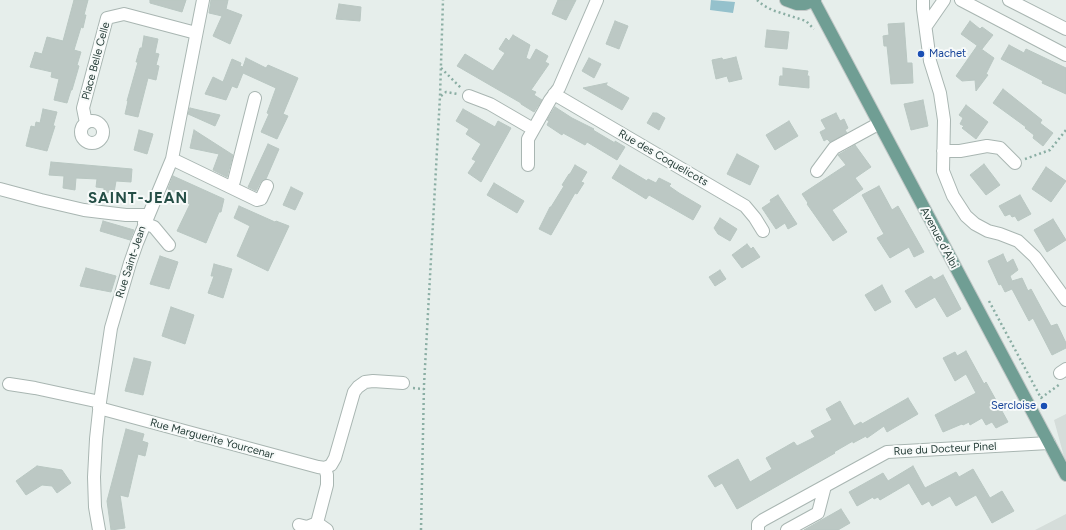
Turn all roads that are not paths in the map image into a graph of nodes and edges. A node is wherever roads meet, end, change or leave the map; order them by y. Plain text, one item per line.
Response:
1 (203, 0) edge
2 (597, 0) edge
3 (786, 0) edge
4 (814, 0) edge
5 (923, 0) edge
6 (944, 0) edge
7 (961, 0) edge
8 (1009, 0) edge
9 (926, 26) junction
10 (1066, 29) edge
11 (196, 33) junction
12 (1066, 54) edge
13 (554, 94) junction
14 (469, 96) road end
15 (255, 98) dead end
16 (86, 123) dead end
17 (878, 124) junction
18 (533, 129) junction
19 (943, 151) junction
20 (172, 159) junction
21 (1015, 163) road end
22 (528, 165) dead end
23 (817, 171) dead end
24 (267, 186) dead end
25 (232, 187) junction
26 (0, 189) edge
27 (146, 219) junction
28 (763, 231) dead end
29 (169, 246) dead end
30 (1066, 300) edge
31 (403, 383) dead end
32 (9, 384) dead end
33 (100, 405) junction
34 (1048, 442) junction
35 (325, 468) junction
36 (1066, 475) edge
37 (825, 486) junction
38 (299, 525) dead end
39 (322, 526) edge
40 (99, 530) edge
41 (758, 530) edge
42 (787, 530) edge

1 - 11 street, Rue Saint-Jean
2 - 13 street
3 - 4 main road
4 - 17 main road, Avenue d'Albi
5 - 9 street
6 - 9 street
7 - 12 street
8 - 10 street
9 - 19 street
11 - 16 street, Place Belle Celle
11 - 20 street, Rue Saint-Jean
13 - 18 street
13 - 28 street, Rue des Coquelicots
14 - 18 street
15 - 25 street
17 - 23 street
17 - 34 main road, Avenue d'Albi
18 - 22 street
19 - 21 street
19 - 30 street
20 - 25 street
20 - 27 street, Rue Saint-Jean
24 - 25 street
26 - 27 street
27 - 29 street
27 - 33 street, Rue Saint-Jean
31 - 35 street
32 - 33 street, Rue Marguerite Yourcenar
33 - 35 street, Rue Marguerite Yourcenar
33 - 40 street, Rue Saint-Jean
34 - 36 main road, Avenue d'Albi
34 - 37 street, Rue du Docteur Pinel
35 - 39 street
37 - 41 street, Rue du Docteur Pinel
37 - 42 street
38 - 39 street

